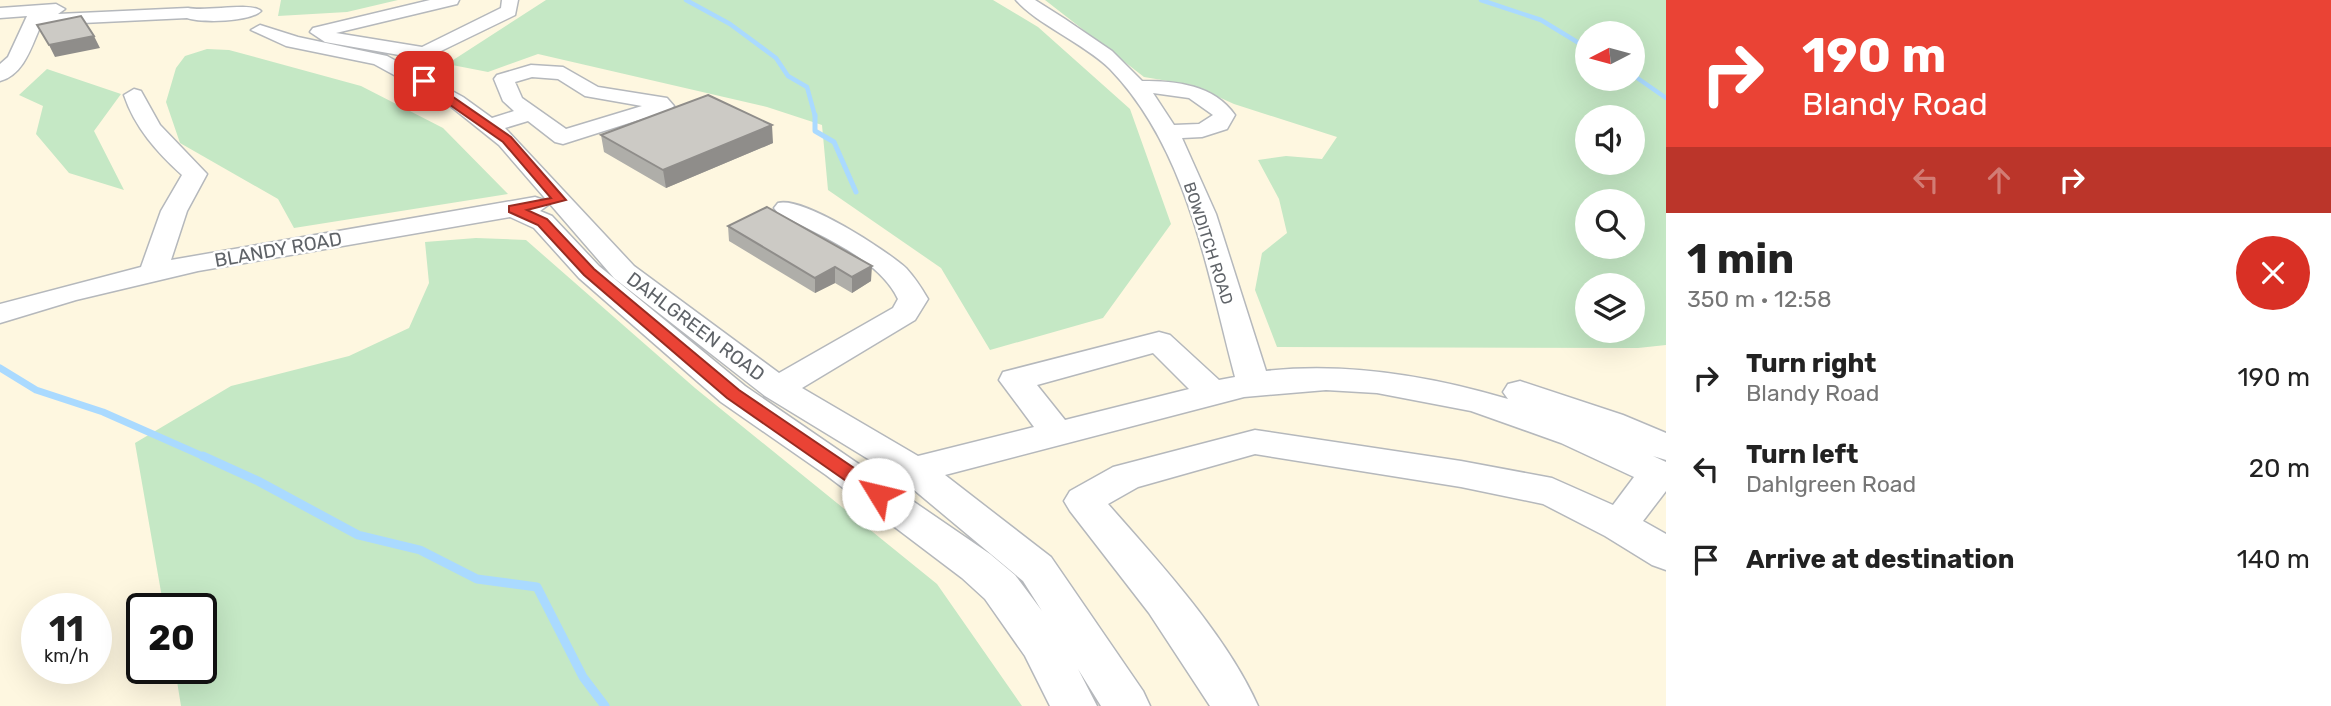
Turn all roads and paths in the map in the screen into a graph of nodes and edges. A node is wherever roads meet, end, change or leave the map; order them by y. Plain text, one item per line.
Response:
1 (179, 0) edge
2 (451, 0) edge
3 (510, 0) edge
4 (1024, 0) edge
5 (255, 6) edge
6 (42, 10) edge
7 (0, 13) edge
8 (10, 30) dead end
9 (409, 64) junction
10 (0, 75) edge
11 (1136, 87) junction
12 (134, 95) dead end
13 (531, 113) junction
14 (488, 125) junction
15 (1167, 132) junction
16 (560, 200) junction
17 (787, 208) dead end
18 (513, 209) junction
19 (153, 272) junction
20 (0, 314) edge
21 (1253, 384) junction
22 (777, 388) junction
23 (1214, 394) junction
24 (1058, 434) junction
25 (1663, 466) edge
26 (914, 470) junction
27 (1619, 525) junction
28 (1666, 554) edge
29 (1074, 706) edge
30 (1127, 706) edge
31 (1235, 706) edge

1 - 6 street
2 - 9 street
3 - 9 street
4 - 11 street, BOWDITCH ROAD
5 - 6 street
5 - 9 street, DAHLGREEN ROAD
6 - 7 street
6 - 8 street
6 - 10 street
9 - 14 street, DAHLGREEN ROAD
11 - 15 street, BOWDITCH ROAD
11 - 15 street
12 - 19 street
13 - 13 street
13 - 14 street
14 - 16 street, DAHLGREEN ROAD
15 - 21 street, BOWDITCH ROAD
16 - 18 street, BLANDY ROAD
16 - 22 street, DAHLGREEN ROAD
17 - 22 street
18 - 19 street, BLANDY ROAD
18 - 29 street
19 - 20 street, BLANDY ROAD
21 - 23 street
21 - 25 street
22 - 26 street, DAHLGREEN ROAD
23 - 24 street
23 - 24 street
24 - 26 street
25 - 27 street
26 - 30 street, DAHLGREEN ROAD
27 - 28 street
27 - 31 street

